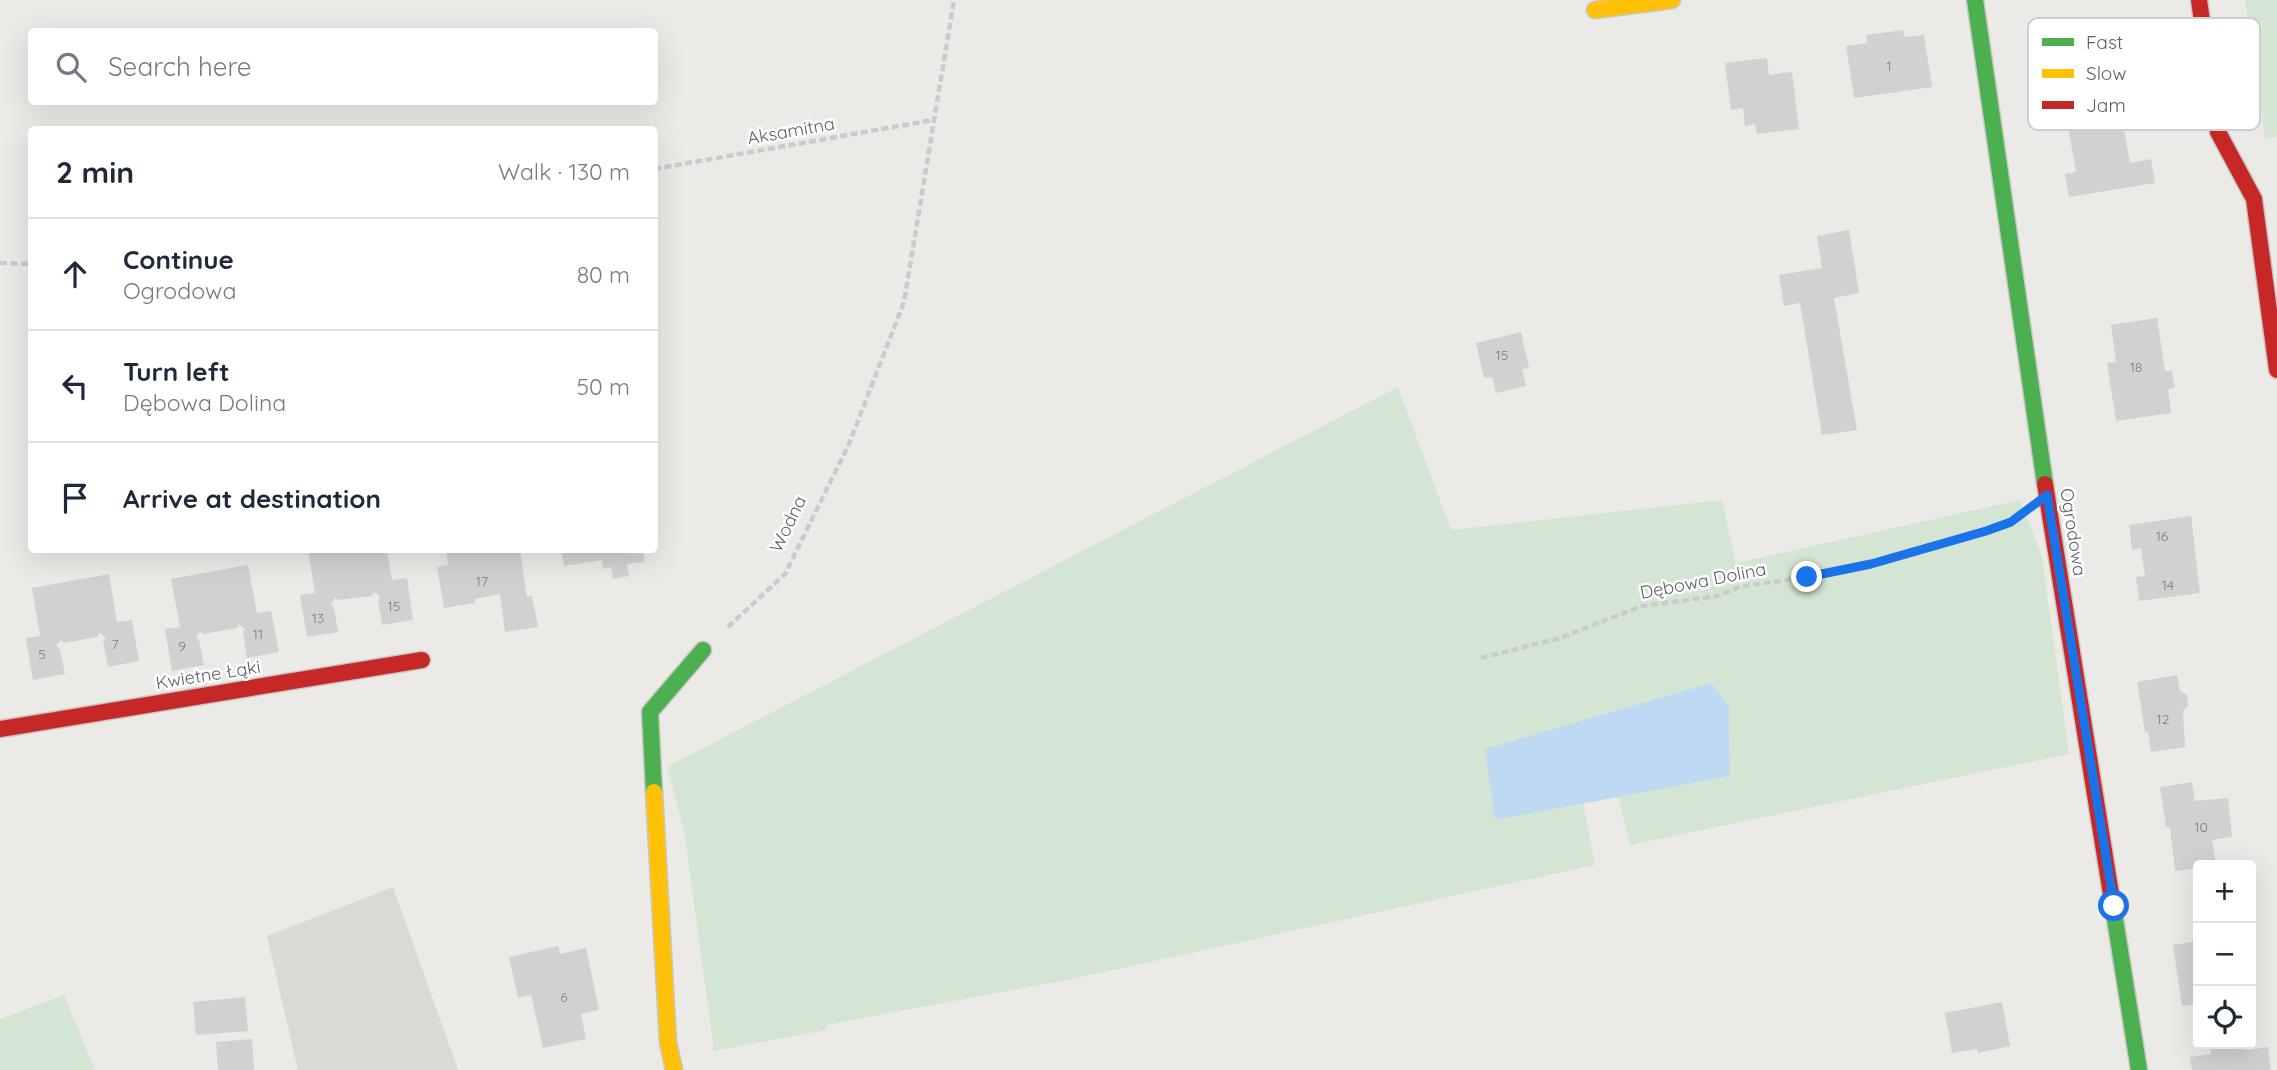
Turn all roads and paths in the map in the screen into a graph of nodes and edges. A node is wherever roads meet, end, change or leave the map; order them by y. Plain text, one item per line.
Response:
1 (954, 0) edge
2 (1672, 0) edge
3 (1975, 0) edge
4 (2199, 0) edge
5 (1595, 10) dead end
6 (2202, 18) edge
7 (933, 120) junction
8 (2218, 130) edge
9 (658, 168) edge
10 (0, 263) edge
11 (28, 264) edge
12 (2277, 370) edge
13 (2047, 495) junction
14 (703, 650) joint
15 (1481, 658) dead end
16 (422, 660) dead end
17 (0, 729) edge
18 (674, 1070) edge
19 (2139, 1070) edge

1 - 7 path, Wodna
2 - 5 street
3 - 13 street, Ogrodowa
4 - 6 street
7 - 9 path, Aksamitna
7 - 14 path, Wodna
8 - 12 street
10 - 11 path
13 - 15 path, Dębowa Dolina
13 - 19 street, Ogrodowa
14 - 18 street
16 - 17 street, Kwietne Łąki

